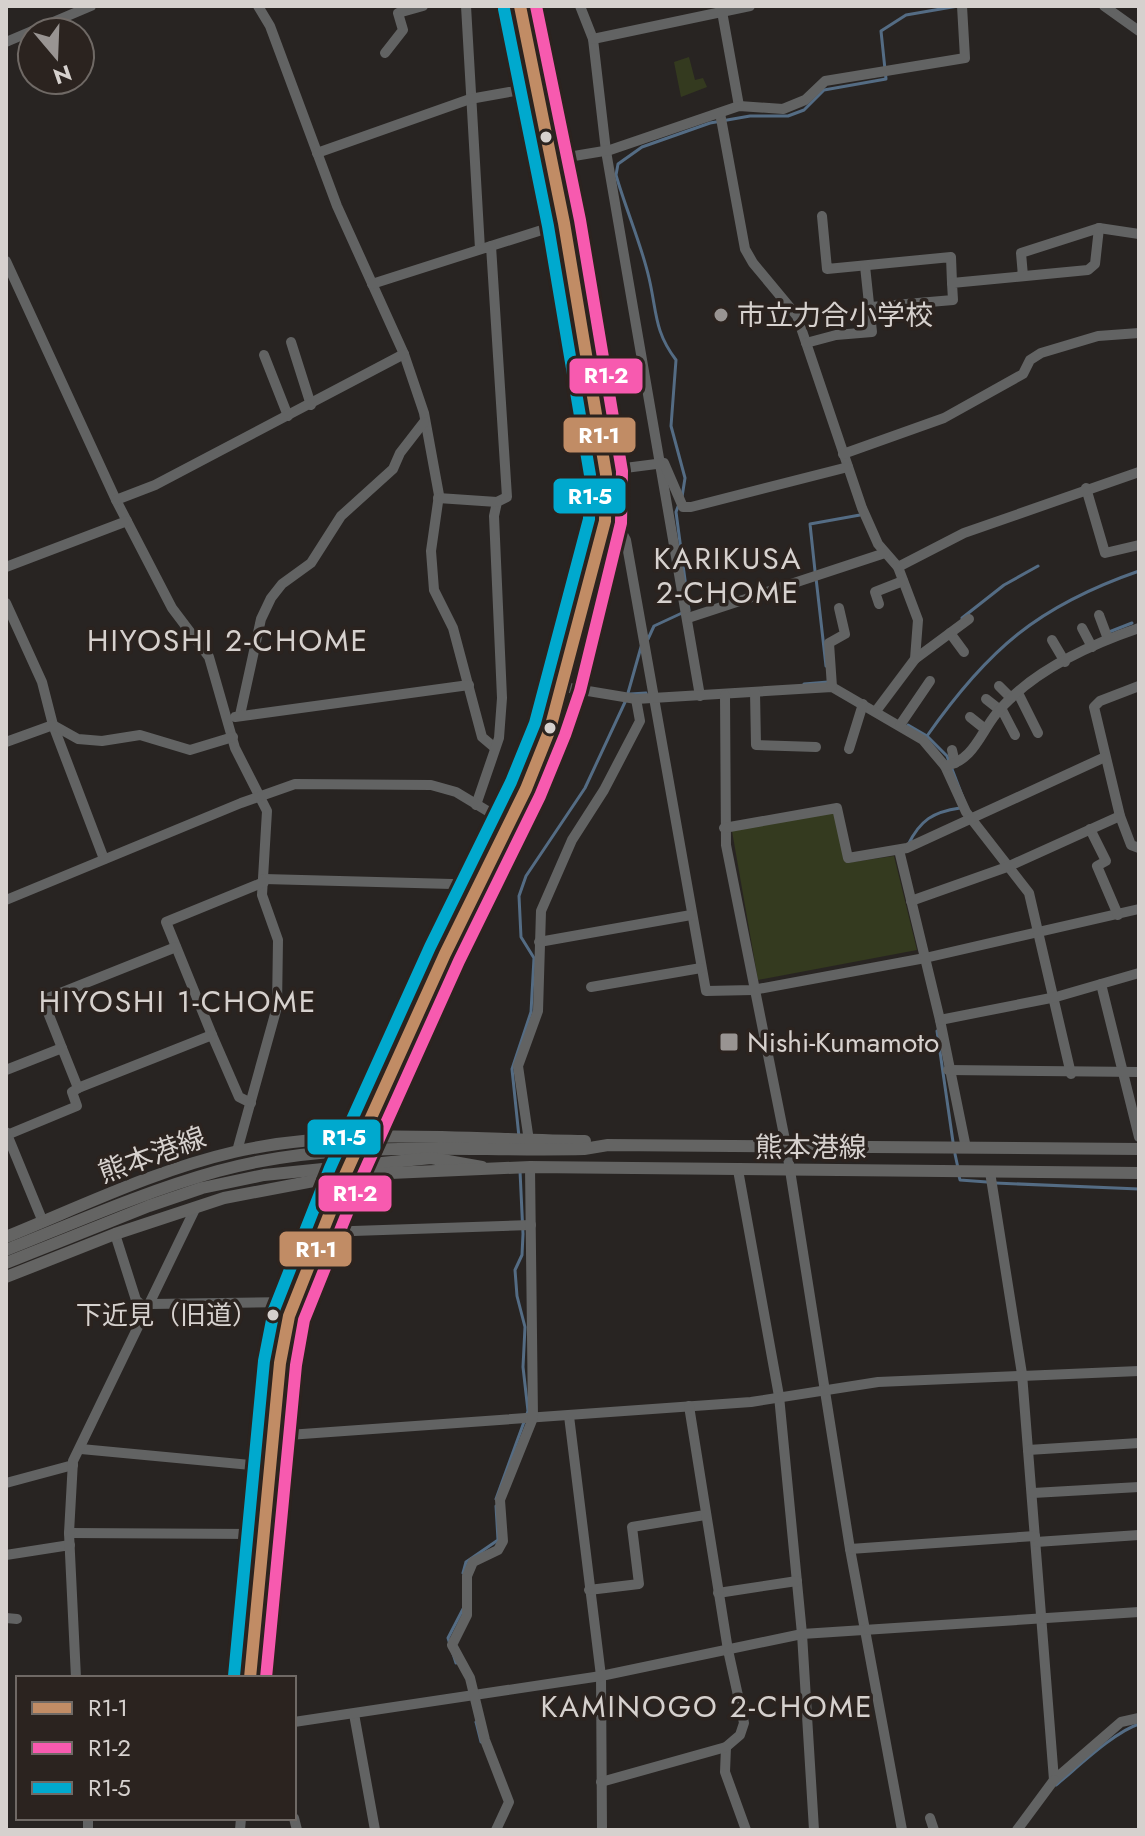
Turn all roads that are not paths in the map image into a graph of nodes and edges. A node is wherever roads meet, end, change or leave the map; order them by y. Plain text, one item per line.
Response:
1 (91, 6) edge
2 (258, 6) edge
3 (423, 6) edge
4 (466, 6) edge
5 (520, 6) edge
6 (580, 6) edge
7 (750, 6) edge
8 (962, 6) edge
9 (1104, 6) edge
10 (721, 9) edge
11 (1139, 31) edge
12 (593, 39) junction
13 (6, 42) edge
14 (385, 53) dead end
15 (538, 87) junction
16 (470, 99) junction
17 (739, 106) junction
18 (720, 113) junction
19 (606, 151) junction
20 (317, 153) junction
21 (550, 160) junction
22 (822, 216) dead end
23 (564, 223) junction
24 (1099, 228) junction
25 (1139, 234) edge
26 (486, 248) junction
27 (6, 261) edge
28 (865, 266) junction
29 (1023, 276) junction
30 (952, 283) junction
31 (372, 284) junction
32 (871, 307) junction
33 (1139, 333) edge
34 (291, 342) dead end
35 (806, 343) junction
36 (404, 354) junction
37 (264, 355) dead end
38 (311, 405) junction
39 (288, 416) junction
40 (424, 422) junction
41 (843, 454) junction
42 (659, 463) junction
43 (848, 467) junction
44 (625, 468) dead end
45 (1139, 472) edge
46 (1086, 488) junction
47 (438, 498) junction
48 (116, 500) junction
49 (497, 502) junction
50 (127, 521) junction
51 (605, 521) junction
52 (1139, 545) edge
53 (885, 553) junction
54 (6, 567) edge
55 (898, 567) junction
56 (903, 581) junction
57 (6, 603) edge
58 (879, 604) dead end
59 (839, 608) dead end
60 (1099, 615) dead end
61 (688, 618) junction
62 (969, 619) dead end
63 (1082, 628) dead end
64 (1139, 628) edge
65 (950, 633) junction
66 (1108, 639) junction
67 (1052, 640) dead end
68 (1092, 647) junction
69 (964, 652) dead end
70 (915, 659) junction
71 (1065, 662) junction
72 (930, 681) dead end
73 (469, 685) junction
74 (999, 686) dead end
75 (1139, 686) edge
76 (564, 687) junction
77 (832, 687) junction
78 (755, 692) junction
79 (725, 695) junction
80 (1015, 695) junction
81 (700, 696) junction
82 (655, 698) junction
83 (636, 699) junction
84 (986, 699) dead end
85 (863, 704) junction
86 (1001, 709) junction
87 (876, 711) junction
88 (235, 717) junction
89 (970, 717) dead end
90 (53, 725) junction
91 (900, 725) junction
92 (985, 729) junction
93 (1038, 733) dead end
94 (1015, 735) dead end
95 (233, 737) junction
96 (6, 742) edge
97 (816, 747) dead end
98 (495, 748) junction
99 (849, 749) dead end
100 (952, 750) dead end
101 (1105, 757) junction
102 (950, 765) junction
103 (262, 795) junction
104 (476, 805) junction
105 (1120, 816) junction
106 (971, 819) junction
107 (509, 824) junction
108 (724, 828) junction
109 (1090, 829) junction
110 (1139, 848) edge
111 (899, 850) junction
112 (104, 859) junction
113 (1007, 867) junction
114 (264, 880) junction
115 (473, 895) junction
116 (6, 900) edge
117 (911, 901) junction
118 (1139, 909) edge
119 (691, 915) junction
120 (1118, 915) junction
121 (1041, 934) junction
122 (539, 942) junction
123 (176, 947) junction
124 (925, 958) junction
125 (701, 968) junction
126 (1139, 973) edge
127 (1101, 984) junction
128 (591, 987) dead end
129 (753, 990) junction
130 (1056, 997) junction
131 (940, 1020) junction
132 (212, 1035) junction
133 (62, 1048) junction
134 (6, 1070) edge
135 (948, 1070) junction
136 (1124, 1072) junction
137 (1139, 1072) edge
138 (1071, 1074) junction
139 (80, 1087) junction
140 (251, 1103) junction
141 (7, 1134) edge
142 (363, 1137) junction
143 (1139, 1137) edge
144 (529, 1141) junction
145 (608, 1145) junction
146 (786, 1145) junction
147 (966, 1148) junction
148 (1139, 1149) edge
149 (357, 1150) junction
150 (237, 1151) junction
151 (530, 1167) junction
152 (348, 1170) junction
153 (738, 1170) junction
154 (790, 1171) junction
155 (990, 1172) junction
156 (1139, 1173) edge
157 (196, 1207) junction
158 (93, 1221) junction
159 (43, 1222) junction
160 (531, 1225) junction
161 (323, 1232) junction
162 (115, 1234) junction
163 (6, 1237) edge
164 (6, 1250) edge
165 (6, 1263) edge
166 (6, 1277) edge
167 (294, 1302) junction
168 (148, 1307) junction
169 (1139, 1371) edge
170 (1022, 1374) junction
171 (825, 1387) junction
172 (779, 1396) junction
173 (689, 1406) junction
174 (569, 1416) junction
175 (533, 1418) junction
176 (274, 1436) junction
177 (1139, 1443) edge
178 (81, 1449) junction
179 (1028, 1450) junction
180 (73, 1465) junction
181 (272, 1467) junction
182 (6, 1483) edge
183 (1139, 1487) edge
184 (1033, 1493) junction
185 (705, 1515) junction
186 (69, 1533) junction
187 (266, 1534) junction
188 (1139, 1535) edge
189 (1035, 1539) junction
190 (70, 1545) junction
191 (850, 1549) junction
192 (6, 1555) edge
193 (797, 1581) junction
194 (589, 1590) junction
195 (718, 1593) junction
196 (1139, 1612) edge
197 (1041, 1618) junction
198 (864, 1628) junction
199 (802, 1634) junction
200 (728, 1650) junction
201 (76, 1676) edge
202 (250, 1676) edge
203 (601, 1676) junction
204 (476, 1695) junction
205 (354, 1714) junction
206 (1139, 1718) edge
207 (296, 1722) edge
208 (726, 1747) junction
209 (1054, 1780) junction
210 (601, 1782) junction
211 (930, 1818) dead end
212 (375, 1830) edge
213 (496, 1830) edge
214 (602, 1830) edge
215 (746, 1830) edge
216 (814, 1830) edge
217 (902, 1830) edge
218 (934, 1830) edge
219 (1017, 1830) edge

1 - 13 street
2 - 20 street
3 - 14 street
4 - 16 street
5 - 15 street
6 - 12 street
7 - 10 street
8 - 17 street
9 - 11 street
10 - 12 street
10 - 17 street
12 - 19 street
15 - 16 street
15 - 21 street
16 - 20 street
16 - 26 street
17 - 18 street
18 - 19 street
18 - 35 street
19 - 21 street
19 - 42 street
20 - 31 street
21 - 23 street
22 - 28 street
23 - 26 street
23 - 51 street
24 - 25 street
24 - 29 street
24 - 29 street
26 - 31 street
26 - 49 street
27 - 48 street
28 - 30 street
28 - 32 street
29 - 30 street
30 - 32 street
31 - 36 street
32 - 35 street
33 - 41 street
34 - 38 street
35 - 41 street
36 - 38 street
36 - 40 street
37 - 39 street
38 - 39 street
39 - 48 street
40 - 47 street
40 - 88 street
41 - 43 street
42 - 43 street
42 - 44 street
42 - 61 street
43 - 53 street
45 - 46 street
46 - 52 street
46 - 55 street
47 - 49 street
47 - 73 street
48 - 50 street
49 - 98 street
50 - 54 street
50 - 88 street
51 - 76 street
51 - 82 street
53 - 55 street
53 - 61 street
55 - 56 street
56 - 58 street
56 - 70 street
57 - 90 street
59 - 77 street
60 - 66 street
61 - 81 street
62 - 65 street
63 - 68 street
64 - 66 street
65 - 69 street
65 - 70 street
66 - 68 street
67 - 71 street
68 - 71 street
70 - 87 street
71 - 80 street
72 - 91 street
73 - 88 street
73 - 98 street
74 - 80 street
75 - 101 street
76 - 83 street
76 - 107 street
77 - 78 street
77 - 85 street
78 - 79 street
78 - 97 street
79 - 81 street
79 - 108 street
80 - 86 street
80 - 93 street
81 - 82 street
82 - 83 street
82 - 119 street
83 - 122 street
84 - 86 street
85 - 87 street
85 - 99 street
86 - 92 street
86 - 94 street
87 - 91 street
88 - 95 street
89 - 92 street
90 - 95 street
90 - 96 street
90 - 112 street
91 - 102 street
92 - 102 street
95 - 103 street
98 - 104 street
100 - 102 street
101 - 105 street
101 - 106 street
102 - 106 street
103 - 104 street
103 - 112 street
103 - 114 street
104 - 107 street
105 - 109 street
105 - 110 street
106 - 111 street
106 - 113 street
107 - 115 street
108 - 111 street
108 - 129 street
109 - 113 street
109 - 120 street
111 - 117 street
112 - 116 street
113 - 117 street
113 - 121 street
114 - 115 street
114 - 123 street
114 - 140 street
115 - 142 street
117 - 124 street
118 - 120 street
119 - 122 street
119 - 125 street
120 - 121 street
121 - 124 street
121 - 130 street
122 - 144 street
123 - 132 street
123 - 133 street
124 - 129 street
124 - 131 street
125 - 128 street
125 - 129 street
126 - 127 street
127 - 130 street
127 - 136 street
129 - 146 street
130 - 131 street
130 - 138 street
131 - 135 street
132 - 139 street
132 - 140 street
133 - 134 street
133 - 139 street
135 - 138 street
135 - 147 street
136 - 137 street
136 - 138 street
136 - 143 street
139 - 141 street
140 - 150 street
141 - 159 street
142 - 144 main road, 熊本港線
142 - 149 street
142 - 150 main road, 熊本港線
144 - 145 main road, 熊本港線
145 - 146 main road, 熊本港線
145 - 149 main road, 熊本港線
146 - 147 main road, 熊本港線
146 - 154 street
147 - 148 main road, 熊本港線
149 - 152 street
149 - 158 main road, 熊本港線
150 - 159 main road, 熊本港線
151 - 152 main road, 熊本港線
151 - 153 main road, 熊本港線
151 - 160 street
152 - 157 main road, 熊本港線
152 - 158 main road, 熊本港線
152 - 161 street
153 - 154 main road, 熊本港線
153 - 172 street
154 - 155 main road, 熊本港線
154 - 171 street
155 - 156 main road, 熊本港線
155 - 170 street
157 - 162 main road, 熊本港線
157 - 168 street
158 - 164 main road, 熊本港線
158 - 165 main road, 熊本港線
159 - 163 main road, 熊本港線
160 - 161 street
160 - 175 street
161 - 167 street
162 - 166 main road, 熊本港線
162 - 168 street
167 - 168 street
167 - 176 street
168 - 178 street
169 - 170 street
170 - 171 street
170 - 179 street
171 - 172 street
171 - 191 street
172 - 173 street
172 - 193 street
173 - 174 street
173 - 185 street
174 - 175 street
174 - 194 street
175 - 176 street
175 - 204 street
176 - 181 street
177 - 179 street
178 - 180 street
178 - 181 street
179 - 184 street
180 - 182 street
180 - 186 street
181 - 187 street
183 - 184 street
184 - 189 street
185 - 194 street
185 - 195 street
186 - 187 street
186 - 190 street
187 - 202 street
188 - 189 street
189 - 191 street
189 - 197 street
190 - 192 street
190 - 201 street
191 - 198 street
193 - 195 street
193 - 199 street
194 - 203 street
195 - 200 street
196 - 197 street
197 - 198 street
197 - 209 street
198 - 199 street
198 - 217 street
199 - 200 street
199 - 216 street
200 - 203 street
200 - 208 street
203 - 204 street
203 - 210 street
204 - 205 street
204 - 213 street
205 - 207 street
205 - 212 street
206 - 209 street
208 - 210 street
208 - 215 street
209 - 219 street
210 - 214 street
211 - 218 street

